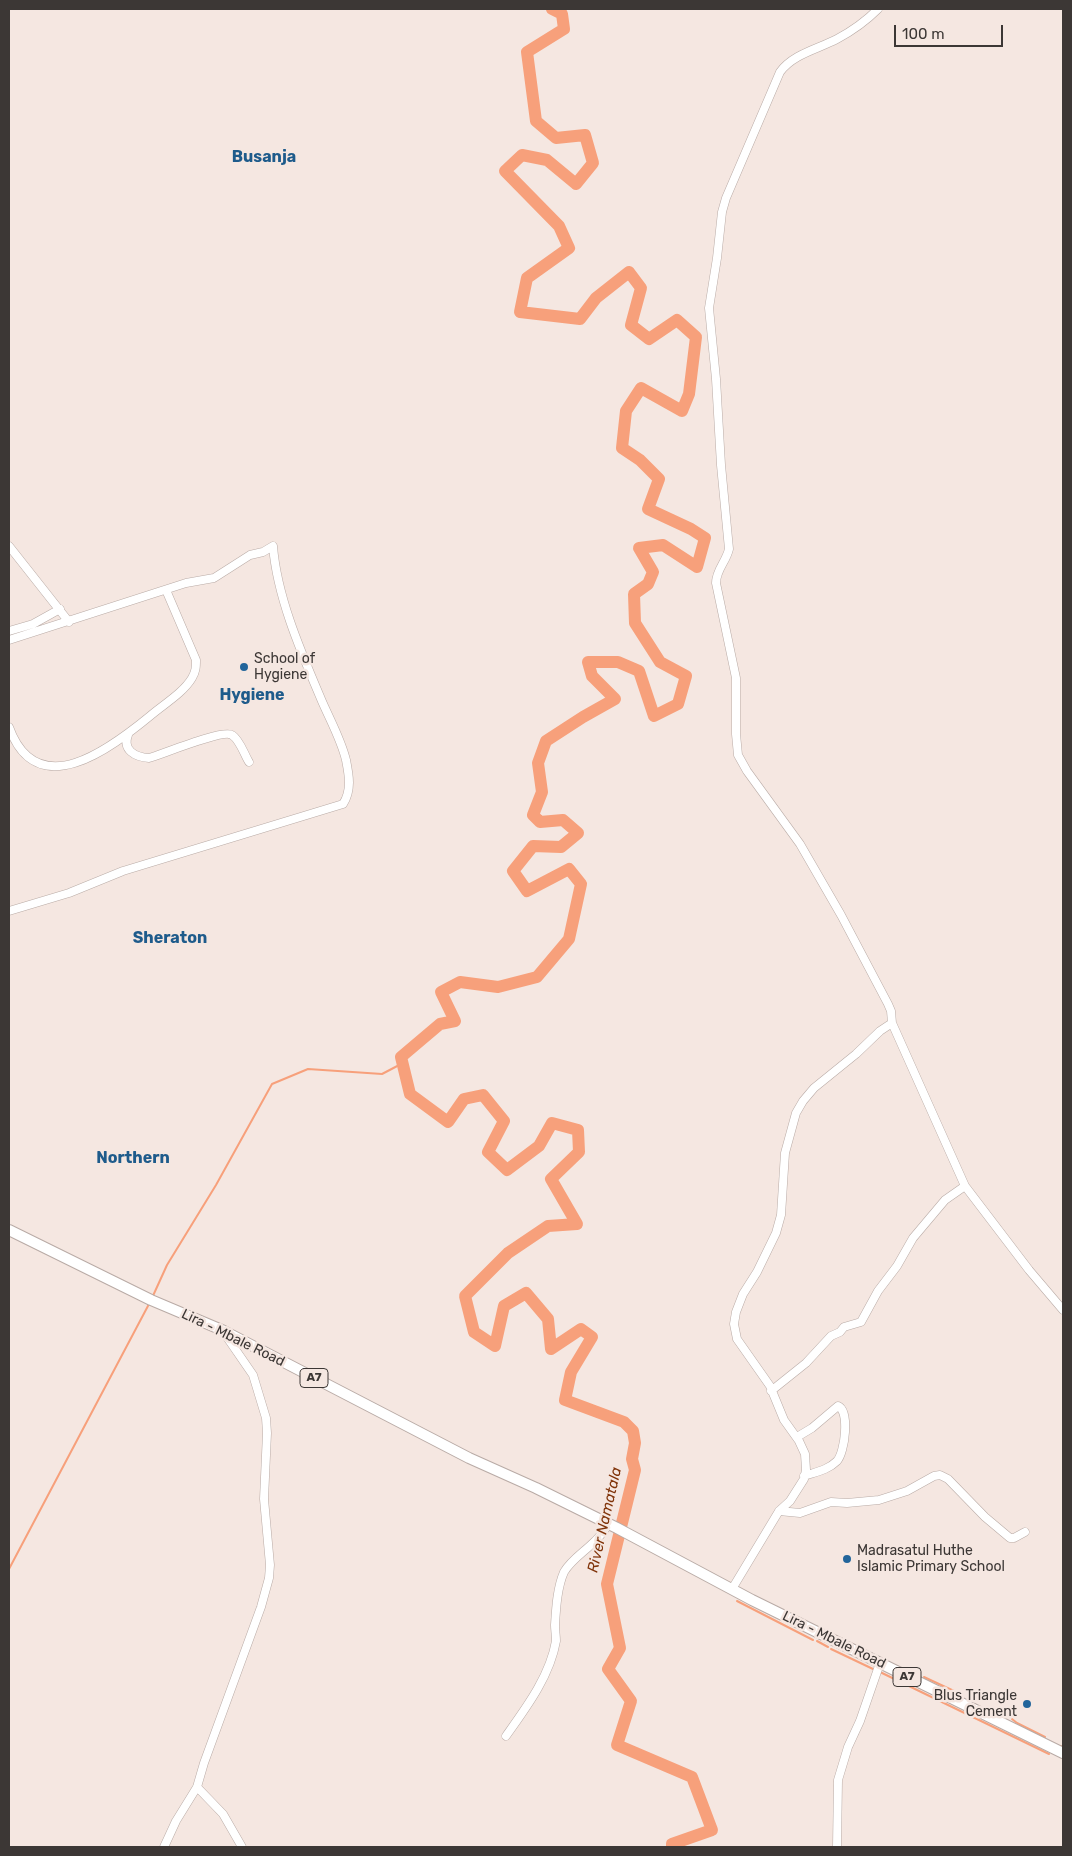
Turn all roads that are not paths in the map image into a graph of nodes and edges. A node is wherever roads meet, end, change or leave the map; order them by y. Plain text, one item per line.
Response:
1 (878, 9) edge
2 (9, 546) edge
3 (166, 590) junction
4 (60, 609) junction
5 (69, 622) junction
6 (9, 631) edge
7 (9, 640) edge
8 (9, 727) edge
9 (128, 735) junction
10 (249, 762) dead end
11 (9, 911) edge
12 (892, 1023) junction
13 (965, 1186) junction
14 (9, 1230) edge
15 (1063, 1310) edge
16 (222, 1330) junction
17 (771, 1391) junction
18 (797, 1437) junction
19 (804, 1476) junction
20 (779, 1511) junction
21 (613, 1526) junction
22 (1025, 1532) dead end
23 (732, 1589) junction
24 (880, 1663) junction
25 (506, 1736) dead end
26 (1063, 1753) edge
27 (197, 1787) junction
28 (164, 1847) edge
29 (242, 1847) edge
30 (837, 1847) edge

1 - 12 street
2 - 4 street
3 - 5 street
3 - 9 street
3 - 11 street
4 - 5 street
4 - 6 street
5 - 7 street
8 - 9 street
9 - 10 street
12 - 13 street
12 - 17 street
13 - 15 street
13 - 17 street
14 - 16 main road, Lira - Mbale Road / A7
16 - 21 main road, Lira - Mbale Road / A7
16 - 27 street
17 - 18 street
18 - 19 street
18 - 19 street
19 - 20 street
20 - 22 street
20 - 23 street
21 - 23 main road, Lira - Mbale Road / A7
21 - 25 street
23 - 24 main road, Lira - Mbale Road / A7
24 - 26 main road, Lira - Mbale Road / A7
24 - 30 street
27 - 28 street
27 - 29 street

